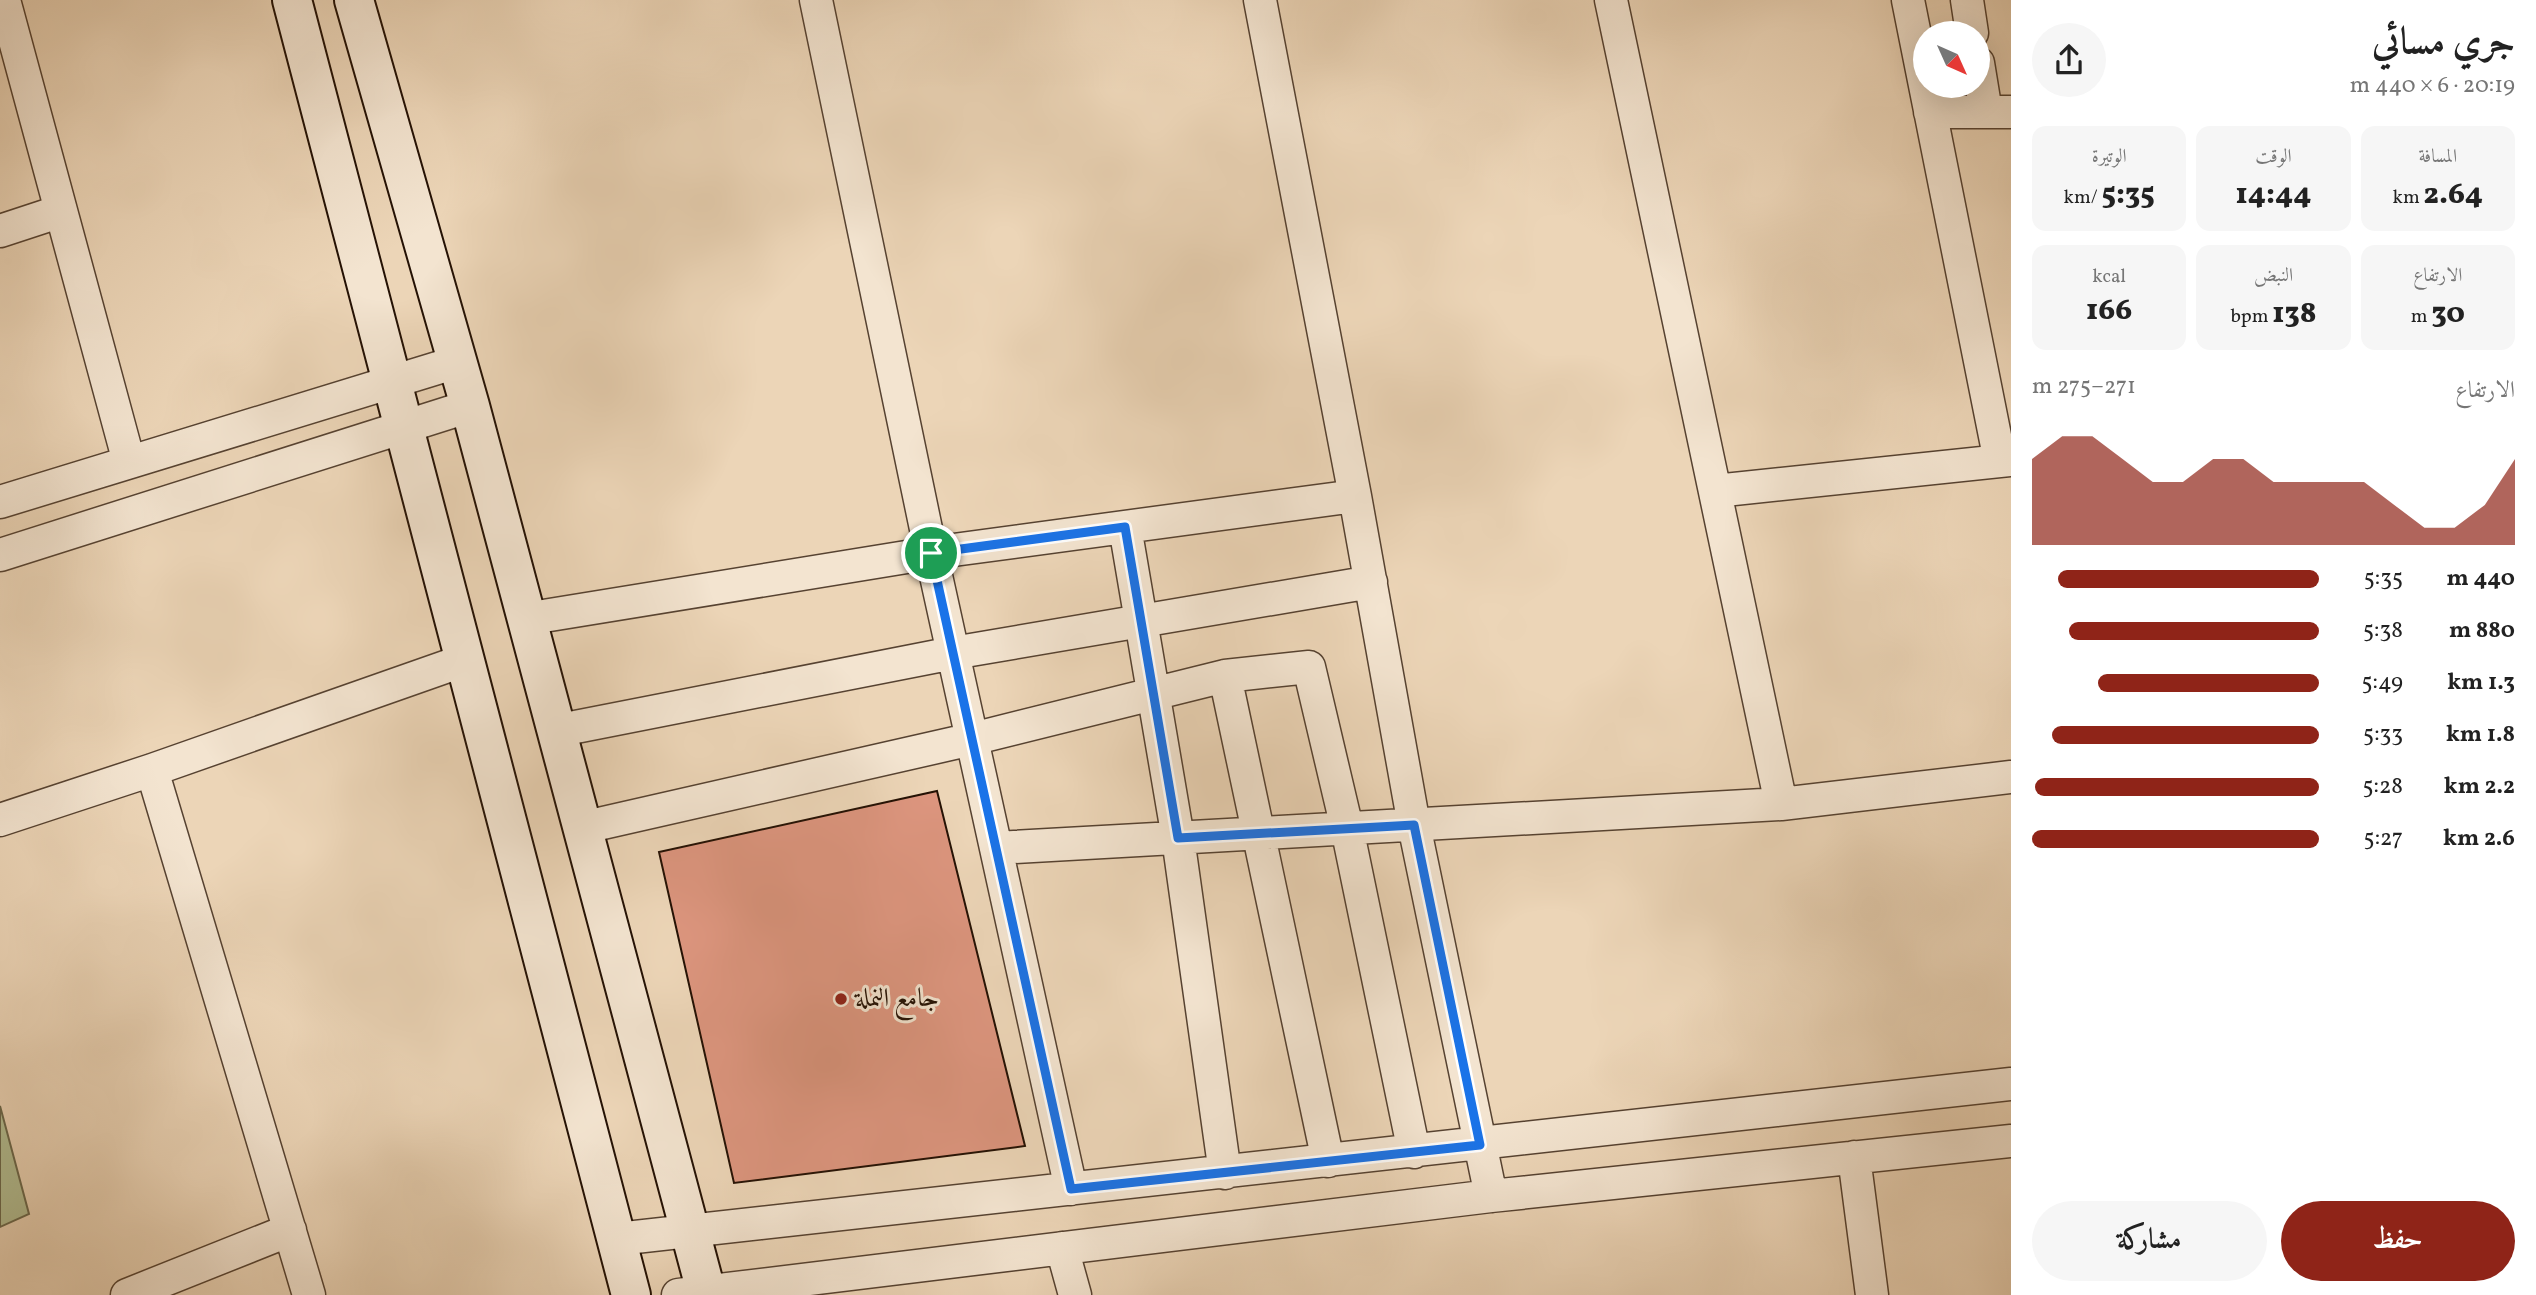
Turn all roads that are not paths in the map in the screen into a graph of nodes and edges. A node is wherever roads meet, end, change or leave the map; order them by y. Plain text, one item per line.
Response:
1 (4, 0) edge
2 (292, 0) edge
3 (354, 0) edge
4 (816, 0) edge
5 (1260, 0) edge
6 (1611, 0) edge
7 (1908, 0) edge
8 (1967, 0) edge
9 (1970, 21) edge
10 (1990, 92) edge
11 (1930, 112) junction
12 (1998, 112) edge
13 (61, 211) junction
14 (0, 231) edge
15 (457, 362) junction
16 (392, 382) junction
17 (470, 406) junction
18 (404, 427) junction
19 (2005, 460) edge
20 (129, 462) junction
21 (1715, 491) junction
22 (1356, 496) junction
23 (0, 502) edge
24 (1125, 527) junction
25 (931, 553) junction
26 (0, 555) edge
27 (1371, 582) junction
28 (525, 619) junction
29 (1141, 620) junction
30 (953, 653) junction
31 (466, 660) junction
32 (1225, 676) junction
33 (1153, 695) junction
34 (555, 731) junction
35 (972, 739) junction
36 (152, 770) junction
37 (2011, 777) edge
38 (1781, 804) junction
39 (0, 820) edge
40 (1414, 825) junction
41 (581, 828) junction
42 (1347, 828) junction
43 (1260, 833) junction
44 (1178, 838) junction
45 (996, 848) junction
46 (2011, 1084) edge
47 (2011, 1141) edge
48 (1480, 1145) junction
49 (1415, 1152) junction
50 (1854, 1157) junction
51 (1328, 1161) junction
52 (1225, 1173) junction
53 (1071, 1189) junction
54 (1491, 1196) junction
55 (290, 1230) junction
56 (690, 1231) junction
57 (617, 1239) junction
58 (1062, 1248) junction
59 (697, 1294) edge
60 (127, 1295) edge
61 (309, 1295) edge
62 (631, 1295) edge
63 (1075, 1295) edge
64 (1872, 1295) edge

1 - 13 street
2 - 16 street
3 - 15 street
4 - 25 street
5 - 22 street
6 - 21 street
7 - 11 street
8 - 9 street
10 - 12 street
11 - 12 street
11 - 19 street
13 - 14 street
13 - 20 street
15 - 16 street
15 - 17 street
16 - 18 street
16 - 20 street
17 - 18 street
17 - 28 street
18 - 26 street
18 - 31 street
19 - 21 street
20 - 23 street
21 - 38 street
22 - 24 street
22 - 27 street
24 - 25 street
24 - 29 street
25 - 28 street
25 - 30 street
27 - 29 street
27 - 40 street
28 - 34 street
29 - 30 street
29 - 33 street
30 - 34 street
30 - 35 street
31 - 36 street
31 - 57 street
32 - 33 street
32 - 42 street
32 - 43 street
33 - 35 street
33 - 44 street
34 - 41 street
35 - 41 street
35 - 45 street
36 - 39 street
36 - 55 street
37 - 38 street
38 - 40 street
40 - 42 street
40 - 48 street
41 - 56 street
42 - 43 street
42 - 49 street
43 - 44 street
43 - 51 street
44 - 45 street
44 - 52 street
45 - 53 street
46 - 48 street
47 - 50 street
48 - 49 street
48 - 54 street
49 - 51 street
50 - 54 street
50 - 64 street
51 - 52 street
52 - 53 street
53 - 56 street
54 - 58 street
55 - 60 street
55 - 61 street
56 - 57 street
56 - 59 street
57 - 62 street
58 - 59 street
58 - 63 street

